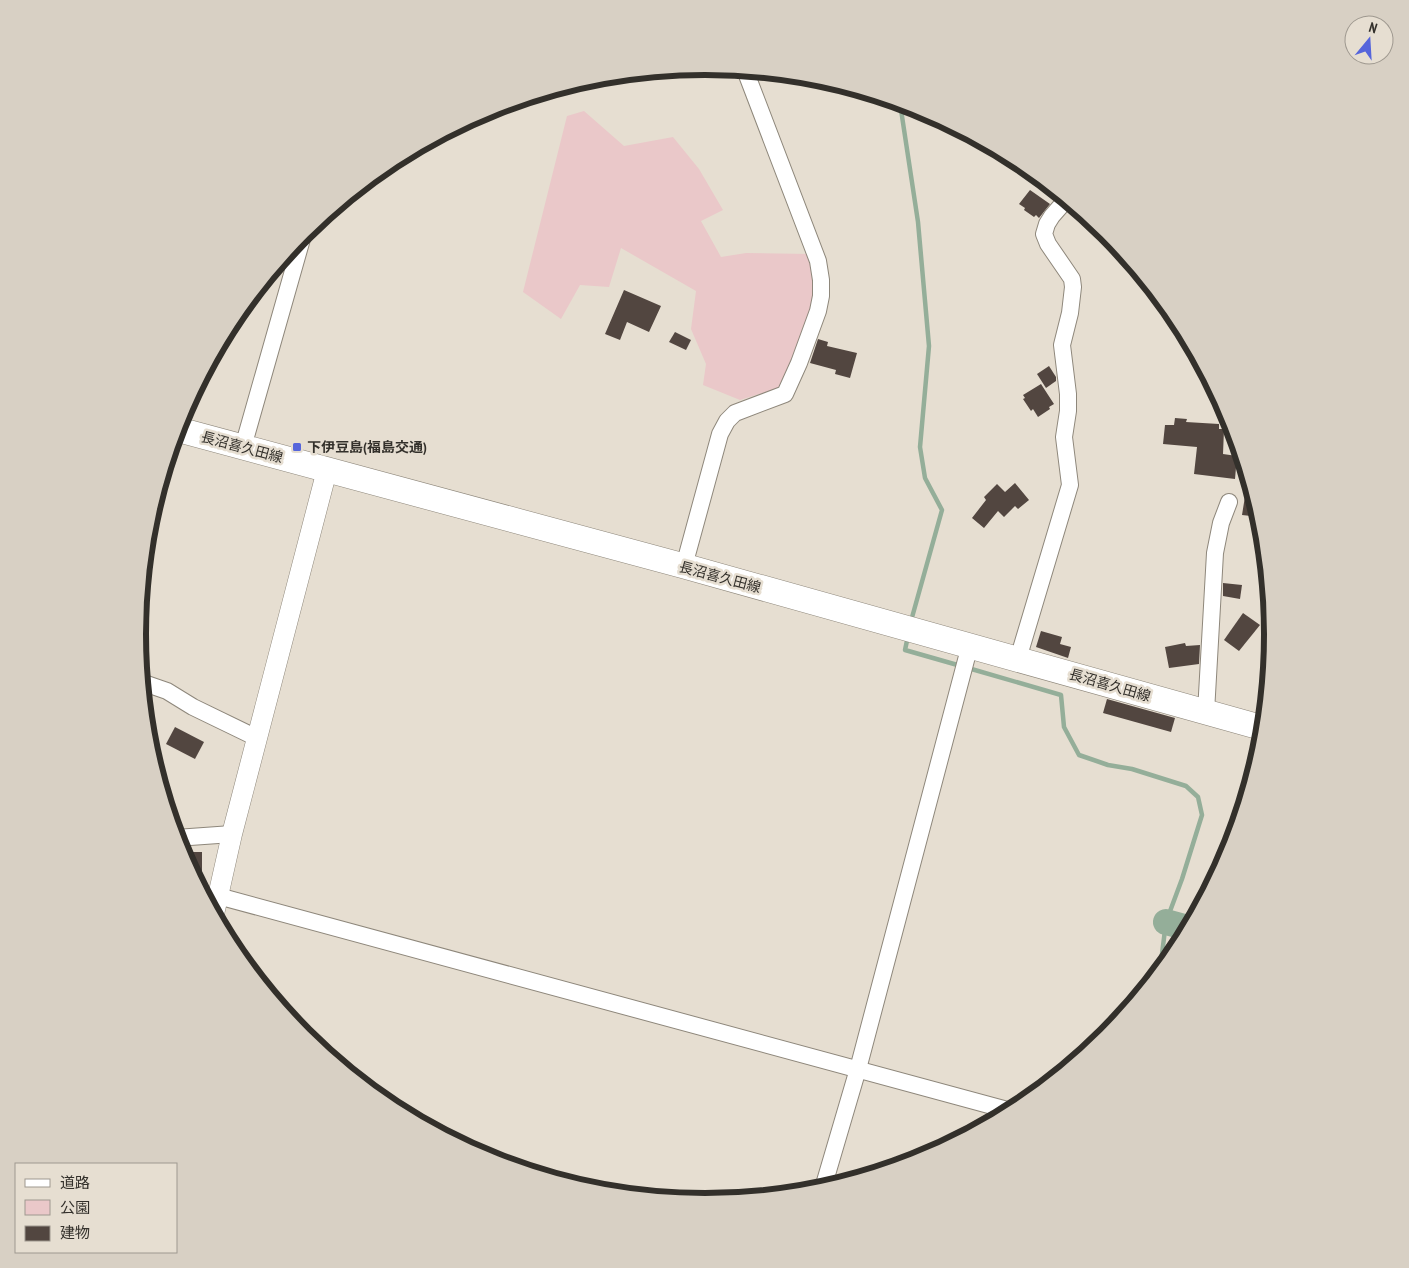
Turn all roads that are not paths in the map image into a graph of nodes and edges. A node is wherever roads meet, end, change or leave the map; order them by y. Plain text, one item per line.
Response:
1 (747, 77) edge
2 (1062, 205) edge
3 (299, 249) edge
4 (184, 431) edge
5 (243, 447) junction
6 (327, 470) junction
7 (1229, 502) dead end
8 (684, 566) junction
9 (970, 645) junction
10 (1018, 659) junction
11 (148, 684) edge
12 (1206, 712) junction
13 (1256, 726) edge
14 (257, 738) junction
15 (232, 834) junction
16 (184, 837) edge
17 (216, 905) edge
18 (858, 1069) junction
19 (1000, 1108) edge
20 (827, 1179) edge

1 - 8 street
2 - 10 street
3 - 5 street
4 - 5 main road, 長沼喜久田線
5 - 6 main road, 長沼喜久田線
6 - 8 main road, 長沼喜久田線
6 - 14 street
7 - 12 street
8 - 9 main road, 長沼喜久田線
9 - 10 main road, 長沼喜久田線
9 - 18 street
10 - 12 main road, 長沼喜久田線
11 - 14 street
12 - 13 main road, 長沼喜久田線
14 - 15 street
15 - 16 street
15 - 17 street
17 - 18 street
18 - 19 street
18 - 20 street

